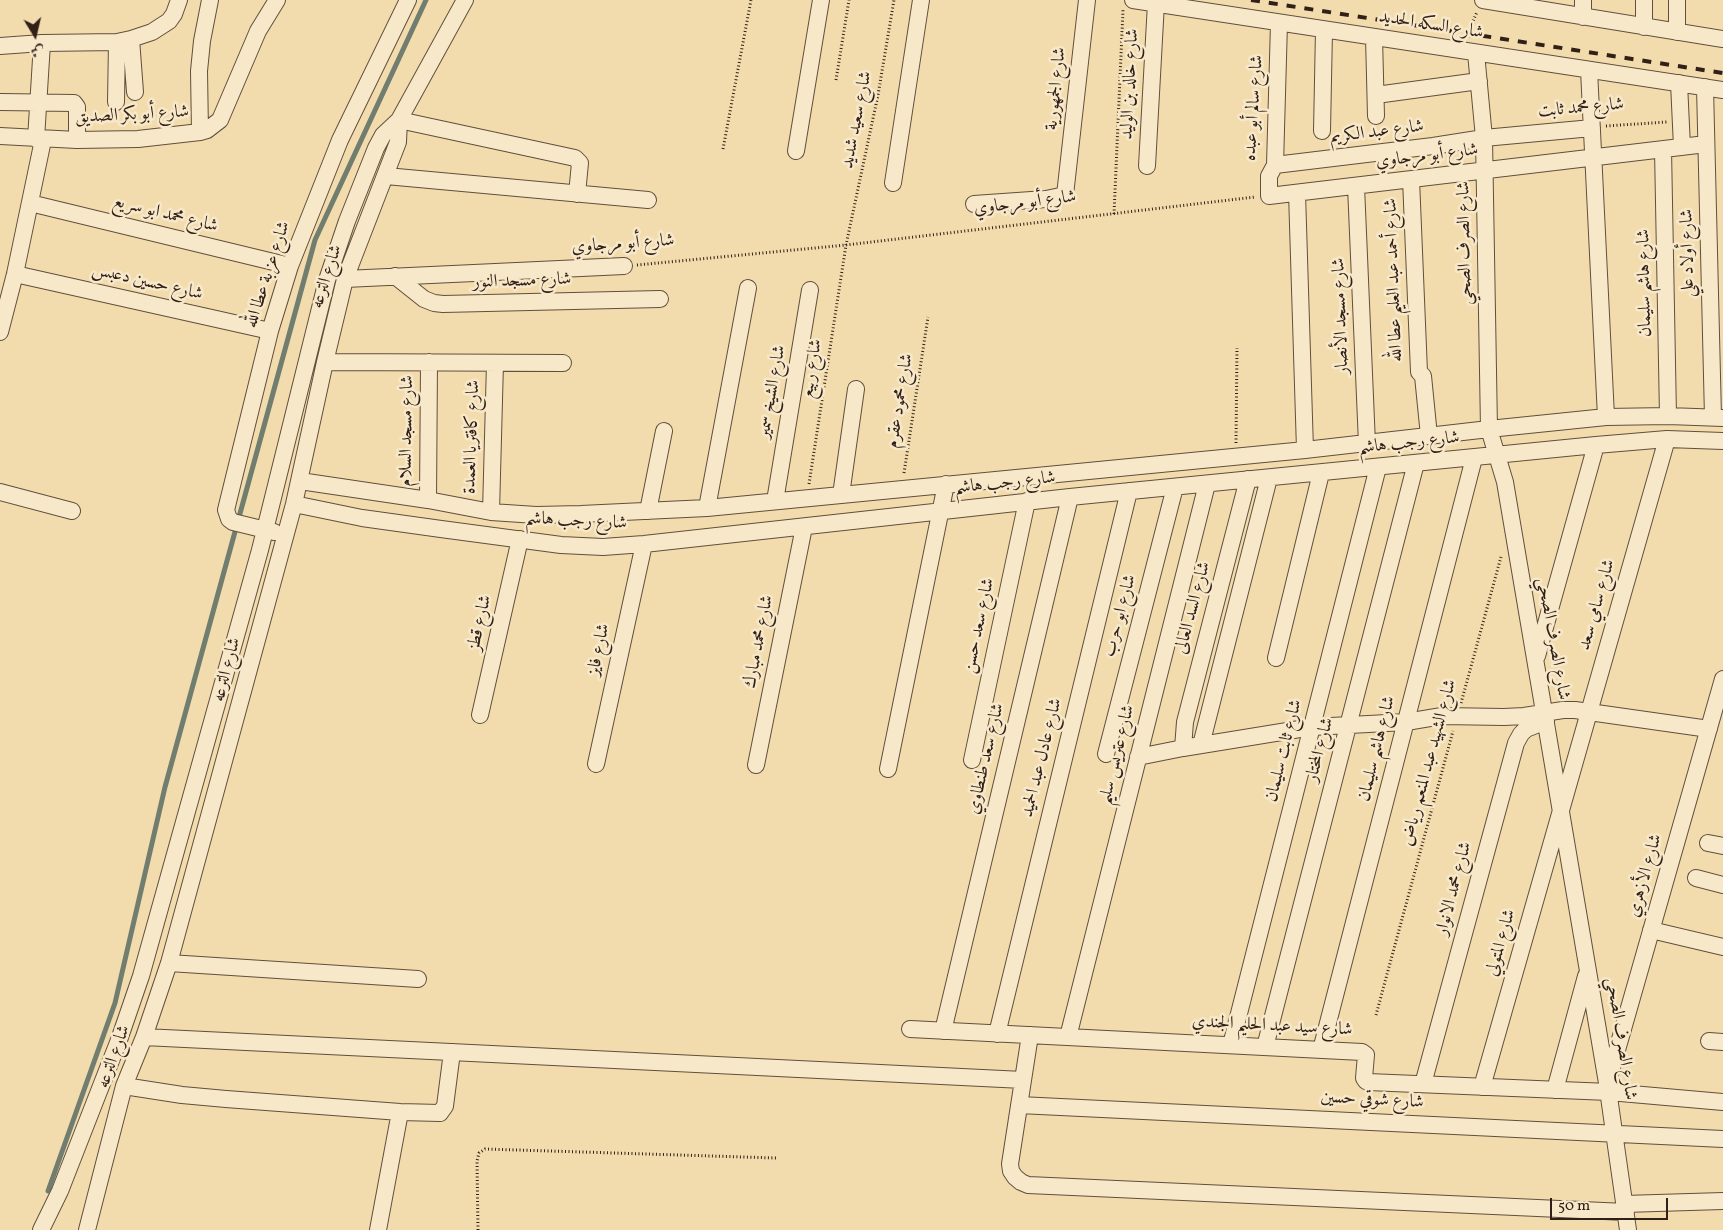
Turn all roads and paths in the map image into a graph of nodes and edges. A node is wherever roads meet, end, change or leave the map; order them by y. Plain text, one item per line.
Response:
1 (179, 0) edge
2 (210, 0) edge
3 (277, 0) edge
4 (408, 0) edge
5 (465, 0) edge
6 (750, 0) edge
7 (821, 0) edge
8 (849, 0) edge
9 (894, 0) edge
10 (921, 0) edge
11 (1087, 0) edge
12 (1483, 0) edge
13 (1583, 0) edge
14 (1644, 0) edge
15 (1677, 0) edge
16 (1156, 4) junction
17 (1530, 4) edge
18 (1128, 5) edge
19 (1583, 17) junction
20 (1473, 21) dead end
21 (1280, 23) junction
22 (1644, 27) junction
23 (1324, 30) junction
24 (1677, 32) junction
25 (1374, 37) junction
26 (1723, 39) edge
27 (124, 41) junction
28 (42, 43) junction
29 (1473, 45) junction
30 (0, 46) edge
31 (1589, 70) junction
32 (836, 80) dead end
33 (1479, 81) junction
34 (1678, 83) junction
35 (1705, 87) junction
36 (1723, 90) edge
37 (135, 92) dead end
38 (1376, 95) junction
39 (0, 102) edge
40 (38, 102) junction
41 (116, 102) dead end
42 (1376, 116) dead end
43 (399, 120) junction
44 (1681, 120) junction
45 (1592, 128) junction
46 (1322, 131) dead end
47 (200, 132) junction
48 (0, 136) edge
49 (1484, 138) junction
50 (40, 139) junction
51 (76, 140) junction
52 (1706, 144) junction
53 (1682, 147) junction
54 (723, 148) dead end
55 (1663, 149) junction
56 (796, 151) dead end
57 (1593, 157) junction
58 (1146, 166) dead end
59 (1275, 166) junction
60 (1485, 170) junction
61 (386, 176) junction
62 (1411, 179) junction
63 (893, 184) dead end
64 (1356, 186) junction
65 (1296, 193) junction
66 (577, 194) junction
67 (1269, 196) junction
68 (648, 200) dead end
69 (30, 203) junction
70 (974, 204) dead end
71 (1114, 214) junction
72 (846, 245) junction
73 (290, 266) junction
74 (624, 266) joint
75 (15, 274) junction
76 (395, 276) junction
77 (346, 279) junction
78 (748, 288) dead end
79 (810, 290) dead end
80 (4, 299) edge
81 (660, 299) dead end
82 (928, 317) dead end
83 (270, 331) junction
84 (0, 332) edge
85 (1237, 348) dead end
86 (324, 362) junction
87 (429, 362) junction
88 (495, 363) junction
89 (563, 363) dead end
90 (856, 389) dead end
91 (1668, 416) junction
92 (1606, 417) junction
93 (1718, 418) edge
94 (1489, 428) junction
95 (664, 431) dead end
96 (1429, 436) junction
97 (1667, 439) junction
98 (1723, 441) edge
99 (1367, 444) junction
100 (1596, 445) junction
101 (1305, 450) junction
102 (1498, 455) junction
103 (1236, 456) junction
104 (1474, 458) junction
105 (1416, 463) junction
106 (1378, 467) junction
107 (1320, 473) junction
108 (1269, 478) junction
109 (1248, 480) junction
110 (300, 481) junction
111 (946, 484) junction
112 (1208, 484) junction
113 (1175, 487) junction
114 (901, 489) junction
115 (1129, 491) junction
116 (0, 492) edge
117 (841, 495) junction
118 (1070, 497) junction
119 (807, 498) junction
120 (428, 500) junction
121 (774, 501) junction
122 (1027, 501) junction
123 (294, 504) junction
124 (707, 508) junction
125 (72, 511) dead end
126 (648, 511) junction
127 (491, 512) junction
128 (940, 512) junction
129 (513, 513) junction
130 (804, 527) junction
131 (259, 529) junction
132 (285, 535) junction
133 (514, 539) junction
134 (644, 544) junction
135 (1501, 556) dead end
136 (1276, 658) dead end
137 (1536, 660) junction
138 (1723, 679) edge
139 (1589, 712) junction
140 (480, 715) dead end
141 (1458, 715) junction
142 (1545, 717) junction
143 (1715, 721) edge
144 (1406, 722) junction
145 (1349, 724) junction
146 (1312, 726) junction
147 (1201, 745) junction
148 (1183, 748) junction
149 (1106, 754) dead end
150 (1138, 757) junction
151 (972, 760) dead end
152 (596, 764) dead end
153 (756, 765) dead end
154 (888, 769) dead end
155 (1560, 811) junction
156 (1696, 878) dead end
157 (1723, 885) edge
158 (1651, 930) junction
159 (1723, 947) edge
160 (170, 963) junction
161 (1588, 970) junction
162 (418, 979) dead end
163 (1376, 1015) dead end
164 (910, 1030) dead end
165 (943, 1031) junction
166 (997, 1034) junction
167 (1030, 1036) junction
168 (144, 1037) junction
169 (1068, 1037) junction
170 (1231, 1045) junction
171 (1265, 1047) junction
172 (1321, 1050) junction
173 (452, 1052) junction
174 (1023, 1080) junction
175 (1423, 1084) junction
176 (124, 1086) junction
177 (1482, 1087) junction
178 (1608, 1087) junction
179 (1555, 1090) junction
180 (1723, 1102) edge
181 (1019, 1105) junction
182 (400, 1112) junction
183 (1614, 1133) junction
184 (1723, 1139) edge
185 (776, 1158) dead end
186 (1723, 1201) edge
187 (1625, 1208) junction
188 (41, 1230) edge
189 (87, 1230) edge
190 (378, 1230) edge
191 (478, 1230) edge
192 (1628, 1230) edge

1 - 27 street
2 - 47 street
3 - 47 street, شارع أبو بكر الصديق
4 - 73 street, شارع عزبة عطا الله
5 - 43 street, شارع الترعه
6 - 54 path
7 - 56 street
8 - 32 path
9 - 72 path, شارع سعيد شديد
10 - 63 street
11 - 70 street, شارع الجمهورية
12 - 17 street
13 - 19 street
14 - 22 street
15 - 24 street
16 - 18 street, شارع السكه الحديد
16 - 21 street, شارع السكه الحديد
16 - 58 street, شارع خالد بن الوليد
17 - 19 street
18 - 71 path
19 - 22 street
20 - 29 path
21 - 23 street, شارع السكه الحديد
21 - 59 street, شارع سالم أبو عبده
22 - 24 street
23 - 25 street, شارع السكه الحديد
23 - 46 street
24 - 26 street
25 - 29 street, شارع السكه الحديد
25 - 38 street
27 - 28 street
27 - 37 street
27 - 41 street
28 - 30 street
28 - 40 street
29 - 31 street, شارع السكه الحديد
29 - 33 street, شارع الصرف الصحي
31 - 34 street, شارع السكه الحديد
31 - 45 street
33 - 38 street
33 - 49 street, شارع الصرف الصحي
34 - 35 street, شارع السكه الحديد
34 - 44 street
35 - 36 street, شارع السكه الحديد
35 - 52 street, شارع أولاد علي
38 - 42 street
39 - 40 street
40 - 50 street
40 - 51 street
43 - 61 street, شارع الترعه
43 - 66 street
43 - 131 street, شارع الترعه
44 - 45 path, شارع محمد ثابت
44 - 53 street
45 - 49 street, شارع محمد ثابت
45 - 57 street
47 - 51 street, شارع أبو بكر الصديق
48 - 50 street, شارع أبو بكر الصديق
49 - 59 street, شارع عبد الكريم
49 - 60 street, شارع الصرف الصحي
50 - 51 street, شارع أبو بكر الصديق
50 - 69 street
52 - 53 street, شارع أبو مرجاوي
52 - 93 street, شارع أولاد علي
53 - 55 street, شارع أبو مرجاوي
55 - 57 street, شارع أبو مرجاوي
55 - 91 street, شارع هاشم سليمان
57 - 60 street, شارع أبو مرجاوي
57 - 92 street
59 - 67 street, شارع سالم أبو عبده
60 - 62 street, شارع أبو مرجاوي
60 - 94 street, شارع الصرف الصحي
61 - 66 street
61 - 77 street, شارع الترعه
62 - 64 street, شارع أبو مرجاوي
62 - 96 street, شارع أحمد عبد العليم عطا الله
64 - 65 street, شارع أبو مرجاوي
64 - 99 street, شارع مسجد الأنصار
65 - 67 street, شارع أبو مرجاوي
65 - 101 street
66 - 68 street
67 - 71 path, شارع أبو مرجاوي
69 - 73 street, شارع محمد ابو سريع
69 - 75 street
71 - 72 path, شارع أبو مرجاوي
72 - 74 path, شارع أبو مرجاوي
72 - 119 path, شارع ربيع
73 - 83 street, شارع عزبة عطا الله
74 - 76 street, شارع أبو مرجاوي
75 - 80 street
75 - 83 street, شارع حسين دعبس
76 - 77 street, شارع أبو مرجاوي
76 - 81 street, شارع مسجد النور
77 - 86 street, شارع الترعه
78 - 124 street
79 - 121 street, شارع الشيخ سمير
80 - 84 street
82 - 114 path, شارع محمود عقرم
83 - 131 street, شارع عزبة عطا الله
85 - 103 path
86 - 87 street
86 - 110 street, شارع الترعه
87 - 88 street
87 - 120 street, شارع مسجد السلام
88 - 89 street
88 - 127 street, شارع كافتريا العمدة
90 - 117 street
91 - 92 street, شارع رجب هاشم
91 - 93 street, شارع رجب هاشم
92 - 94 street, شارع رجب هاشم
94 - 96 street, شارع رجب هاشم
94 - 102 street, شارع الصرف الصحي
95 - 126 street
96 - 99 street, شارع رجب هاشم
97 - 98 street, شارع رجب هاشم
97 - 100 street, شارع رجب هاشم
97 - 139 street, شارع سامي سعد
99 - 101 street, شارع رجب هاشم
100 - 102 street, شارع رجب هاشم
100 - 137 street
101 - 103 street, شارع رجب هاشم
102 - 104 street, شارع رجب هاشم
102 - 137 street, شارع الصرف الصحي
103 - 111 street, شارع رجب هاشم
104 - 105 street, شارع رجب هاشم
104 - 144 street, شارع هاشم سليمان
105 - 106 street, شارع رجب هاشم
105 - 145 street, شارع المختار
106 - 107 street, شارع رجب هاشم
106 - 146 street, شارع ثابت سليمان
107 - 108 street, شارع رجب هاشم
107 - 136 street
108 - 109 street, شارع رجب هاشم
108 - 147 street
109 - 112 street, شارع رجب هاشم
109 - 148 street, شارع السد العالى
110 - 120 street, شارع رجب هاشم
110 - 123 street, شارع الترعه
111 - 114 street, شارع رجب هاشم
111 - 128 street
112 - 113 street, شارع رجب هاشم
112 - 150 street, شارع عتريس سليم
113 - 115 street, شارع رجب هاشم
113 - 149 street, شارع ابو حرب
114 - 117 street, شارع رجب هاشم
115 - 118 street, شارع رجب هاشم
115 - 166 street, شارع عادل عبد الحميد
116 - 125 street
117 - 119 street, شارع رجب هاشم
118 - 122 street, شارع رجب هاشم
118 - 165 street, شارع سعد طنطاوي
119 - 121 street, شارع رجب هاشم
120 - 127 street, شارع رجب هاشم
121 - 124 street, شارع رجب هاشم
122 - 128 street, شارع رجب هاشم
122 - 151 street, شارع سعد حسن
123 - 132 street, شارع الترعه
123 - 133 street, شارع رجب هاشم
124 - 126 street, شارع رجب هاشم
126 - 129 street, شارع رجب هاشم
127 - 129 street, شارع رجب هاشم
128 - 130 street, شارع رجب هاشم
128 - 154 street
129 - 133 street, شارع قطز
130 - 134 street, شارع رجب هاشم
130 - 153 street, شارع محمد مبارك
131 - 132 street, شارع عزبة عطا الله
131 - 188 street, شارع الترعه
132 - 160 street, شارع الترعه
133 - 134 street, شارع رجب هاشم
133 - 140 street, شارع قطز
134 - 152 street, شارع فايز
135 - 141 path, شارع الشهيد عبد المنعم رياض
137 - 142 street, شارع الصرف الصحي
138 - 143 street, شارع الأزهري
139 - 142 street
139 - 143 street
139 - 155 street, شارع سامي سعد
141 - 142 street
141 - 144 street
141 - 163 path, شارع الشهيد عبد المنعم رياض
142 - 155 street, شارع الصرف الصحي
142 - 175 street, شارع محمد الانوار
143 - 158 street, شارع الأزهري
144 - 145 street
144 - 172 street, شارع هاشم سليمان
145 - 146 street
145 - 171 street, شارع المختار
146 - 147 street
146 - 170 street, شارع ثابت سليمان
147 - 148 street
148 - 150 street
150 - 169 street, شارع عتريس سليم
155 - 161 street, شارع الصرف الصحي
155 - 177 street, شارع المتولي
156 - 157 street
158 - 159 street
158 - 178 street, شارع الأزهري
160 - 162 street
160 - 168 street, شارع الترعه
161 - 178 street, شارع الصرف الصحي
161 - 179 street
164 - 165 street, شارع سيد عبد الحليم الجندي
165 - 166 street, شارع سيد عبد الحليم الجندي
166 - 167 street, شارع سيد عبد الحليم الجندي
167 - 169 street, شارع سيد عبد الحليم الجندي
167 - 174 street
168 - 173 street
168 - 176 street, شارع الترعه
169 - 170 street, شارع سيد عبد الحليم الجندي
170 - 171 street, شارع سيد عبد الحليم الجندي
171 - 172 street, شارع سيد عبد الحليم الجندي
172 - 175 street, شارع سيد عبد الحليم الجندي
173 - 174 street
173 - 182 street
174 - 181 street
175 - 177 street, شارع سيد عبد الحليم الجندي
176 - 182 street
176 - 189 street, شارع الترعه
177 - 179 street, شارع سيد عبد الحليم الجندي
178 - 179 street, شارع سيد عبد الحليم الجندي
178 - 180 street, شارع سيد عبد الحليم الجندي
178 - 183 street, شارع الصرف الصحي
181 - 183 street, شارع شوقي حسين
181 - 187 street
182 - 190 street
183 - 184 street, شارع شوقي حسين
183 - 187 street, شارع الصرف الصحي
185 - 191 path
186 - 187 street
187 - 192 street, شارع الصرف الصحي

